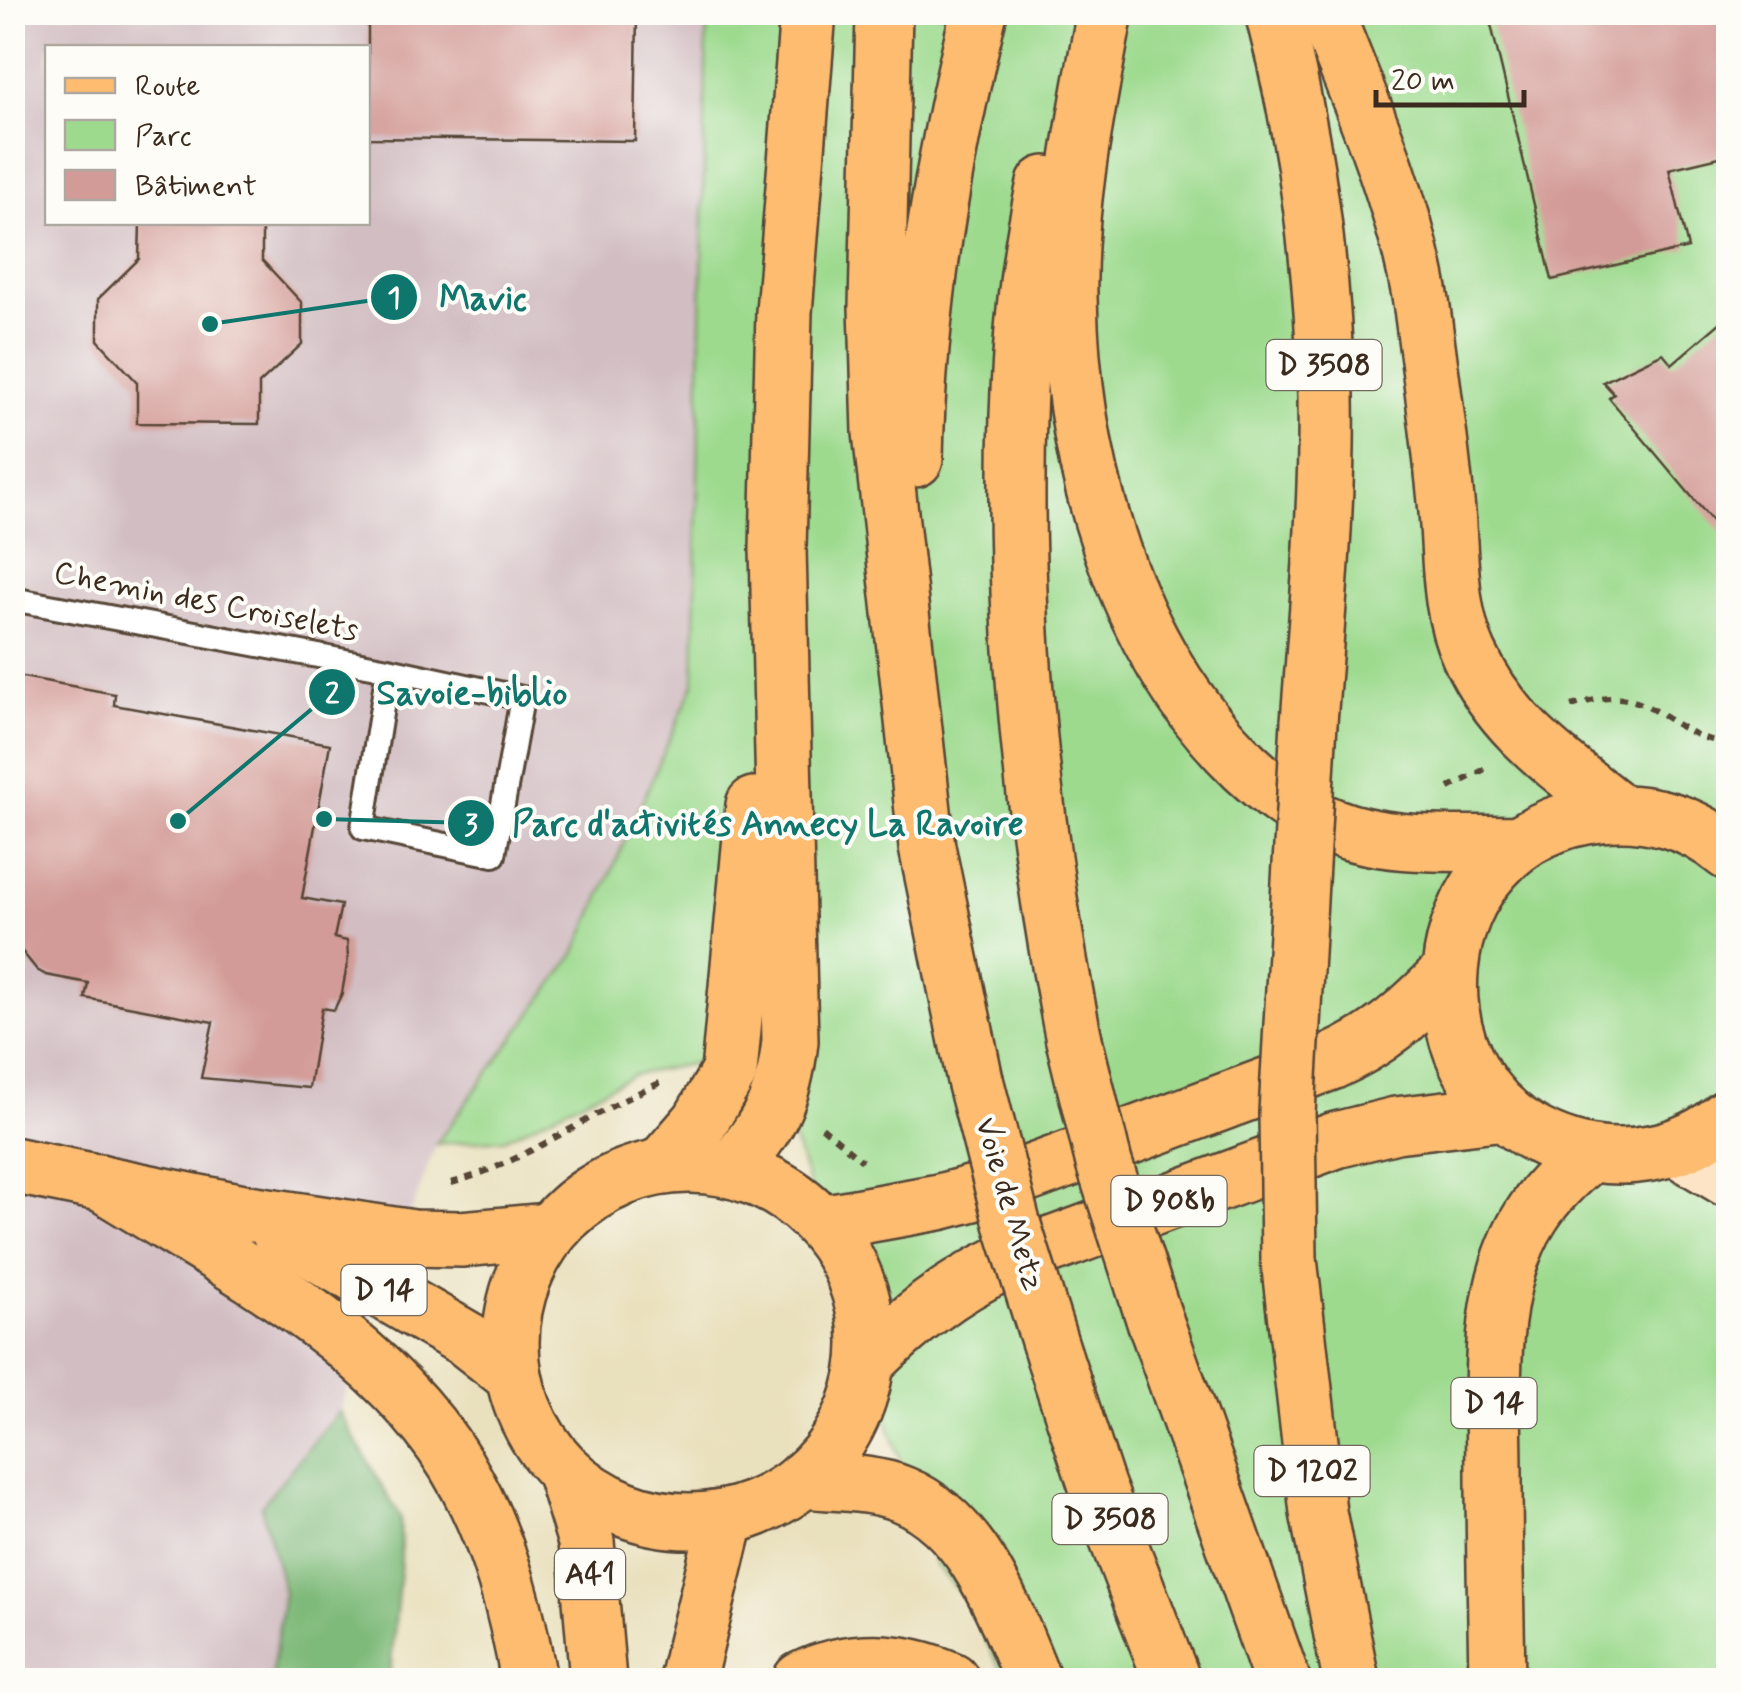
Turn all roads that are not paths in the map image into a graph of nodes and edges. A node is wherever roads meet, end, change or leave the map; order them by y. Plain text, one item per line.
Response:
1 (808, 12) edge
2 (884, 12) edge
3 (979, 12) edge
4 (1092, 12) edge
5 (1106, 12) edge
6 (1273, 12) edge
7 (1325, 12) edge
8 (778, 548) junction
9 (12, 599) edge
10 (388, 669) junction
11 (911, 710) junction
12 (1619, 812) junction
13 (1519, 844) junction
14 (1728, 852) edge
15 (1448, 974) junction
16 (1504, 1112) junction
17 (1728, 1117) edge
18 (1676, 1148) junction
19 (1589, 1154) junction
20 (12, 1165) edge
21 (662, 1167) junction
22 (732, 1170) junction
23 (1728, 1179) edge
24 (100, 1182) junction
25 (248, 1214) junction
26 (821, 1223) junction
27 (549, 1231) junction
28 (1289, 1259) joint
29 (866, 1363) junction
30 (514, 1376) junction
31 (564, 1470) junction
32 (802, 1480) junction
33 (728, 1516) junction
34 (529, 1680) edge
35 (598, 1680) edge
36 (687, 1680) edge
37 (801, 1680) edge
38 (951, 1680) edge
39 (1034, 1680) edge
40 (1172, 1680) edge
41 (1282, 1680) edge
42 (1352, 1680) edge
43 (1497, 1680) edge

1 - 8 main road
2 - 11 main road, D 3508
3 - 11 main road
4 - 41 main road, bridge
5 - 13 main road
6 - 28 main road, D 3508, bridge
7 - 12 main road
8 - 21 main road
8 - 22 main road
9 - 10 lane, Chemin des Croiselets
10 - 10 lane, Chemin des Croiselets
11 - 40 main road, Voie de Metz / D 3508, bridge
12 - 13 main road
12 - 14 main road
13 - 15 main road
15 - 16 main road
15 - 26 main road, D 908b
16 - 19 main road
16 - 29 main road, D 908b
17 - 18 main road
18 - 19 main road
18 - 23 main road
19 - 43 main road, D 14
20 - 24 main road, D 14
21 - 22 main road
21 - 27 main road
22 - 26 main road
24 - 25 main road, D 14
24 - 34 main road
25 - 27 main road, D 14
25 - 30 main road, D 14
26 - 29 main road
27 - 30 main road
28 - 42 main road, D 1202
29 - 32 main road
30 - 31 main road
31 - 33 main road
31 - 35 main road, A41
32 - 33 main road
32 - 39 main road
33 - 36 main road
37 - 38 main road

